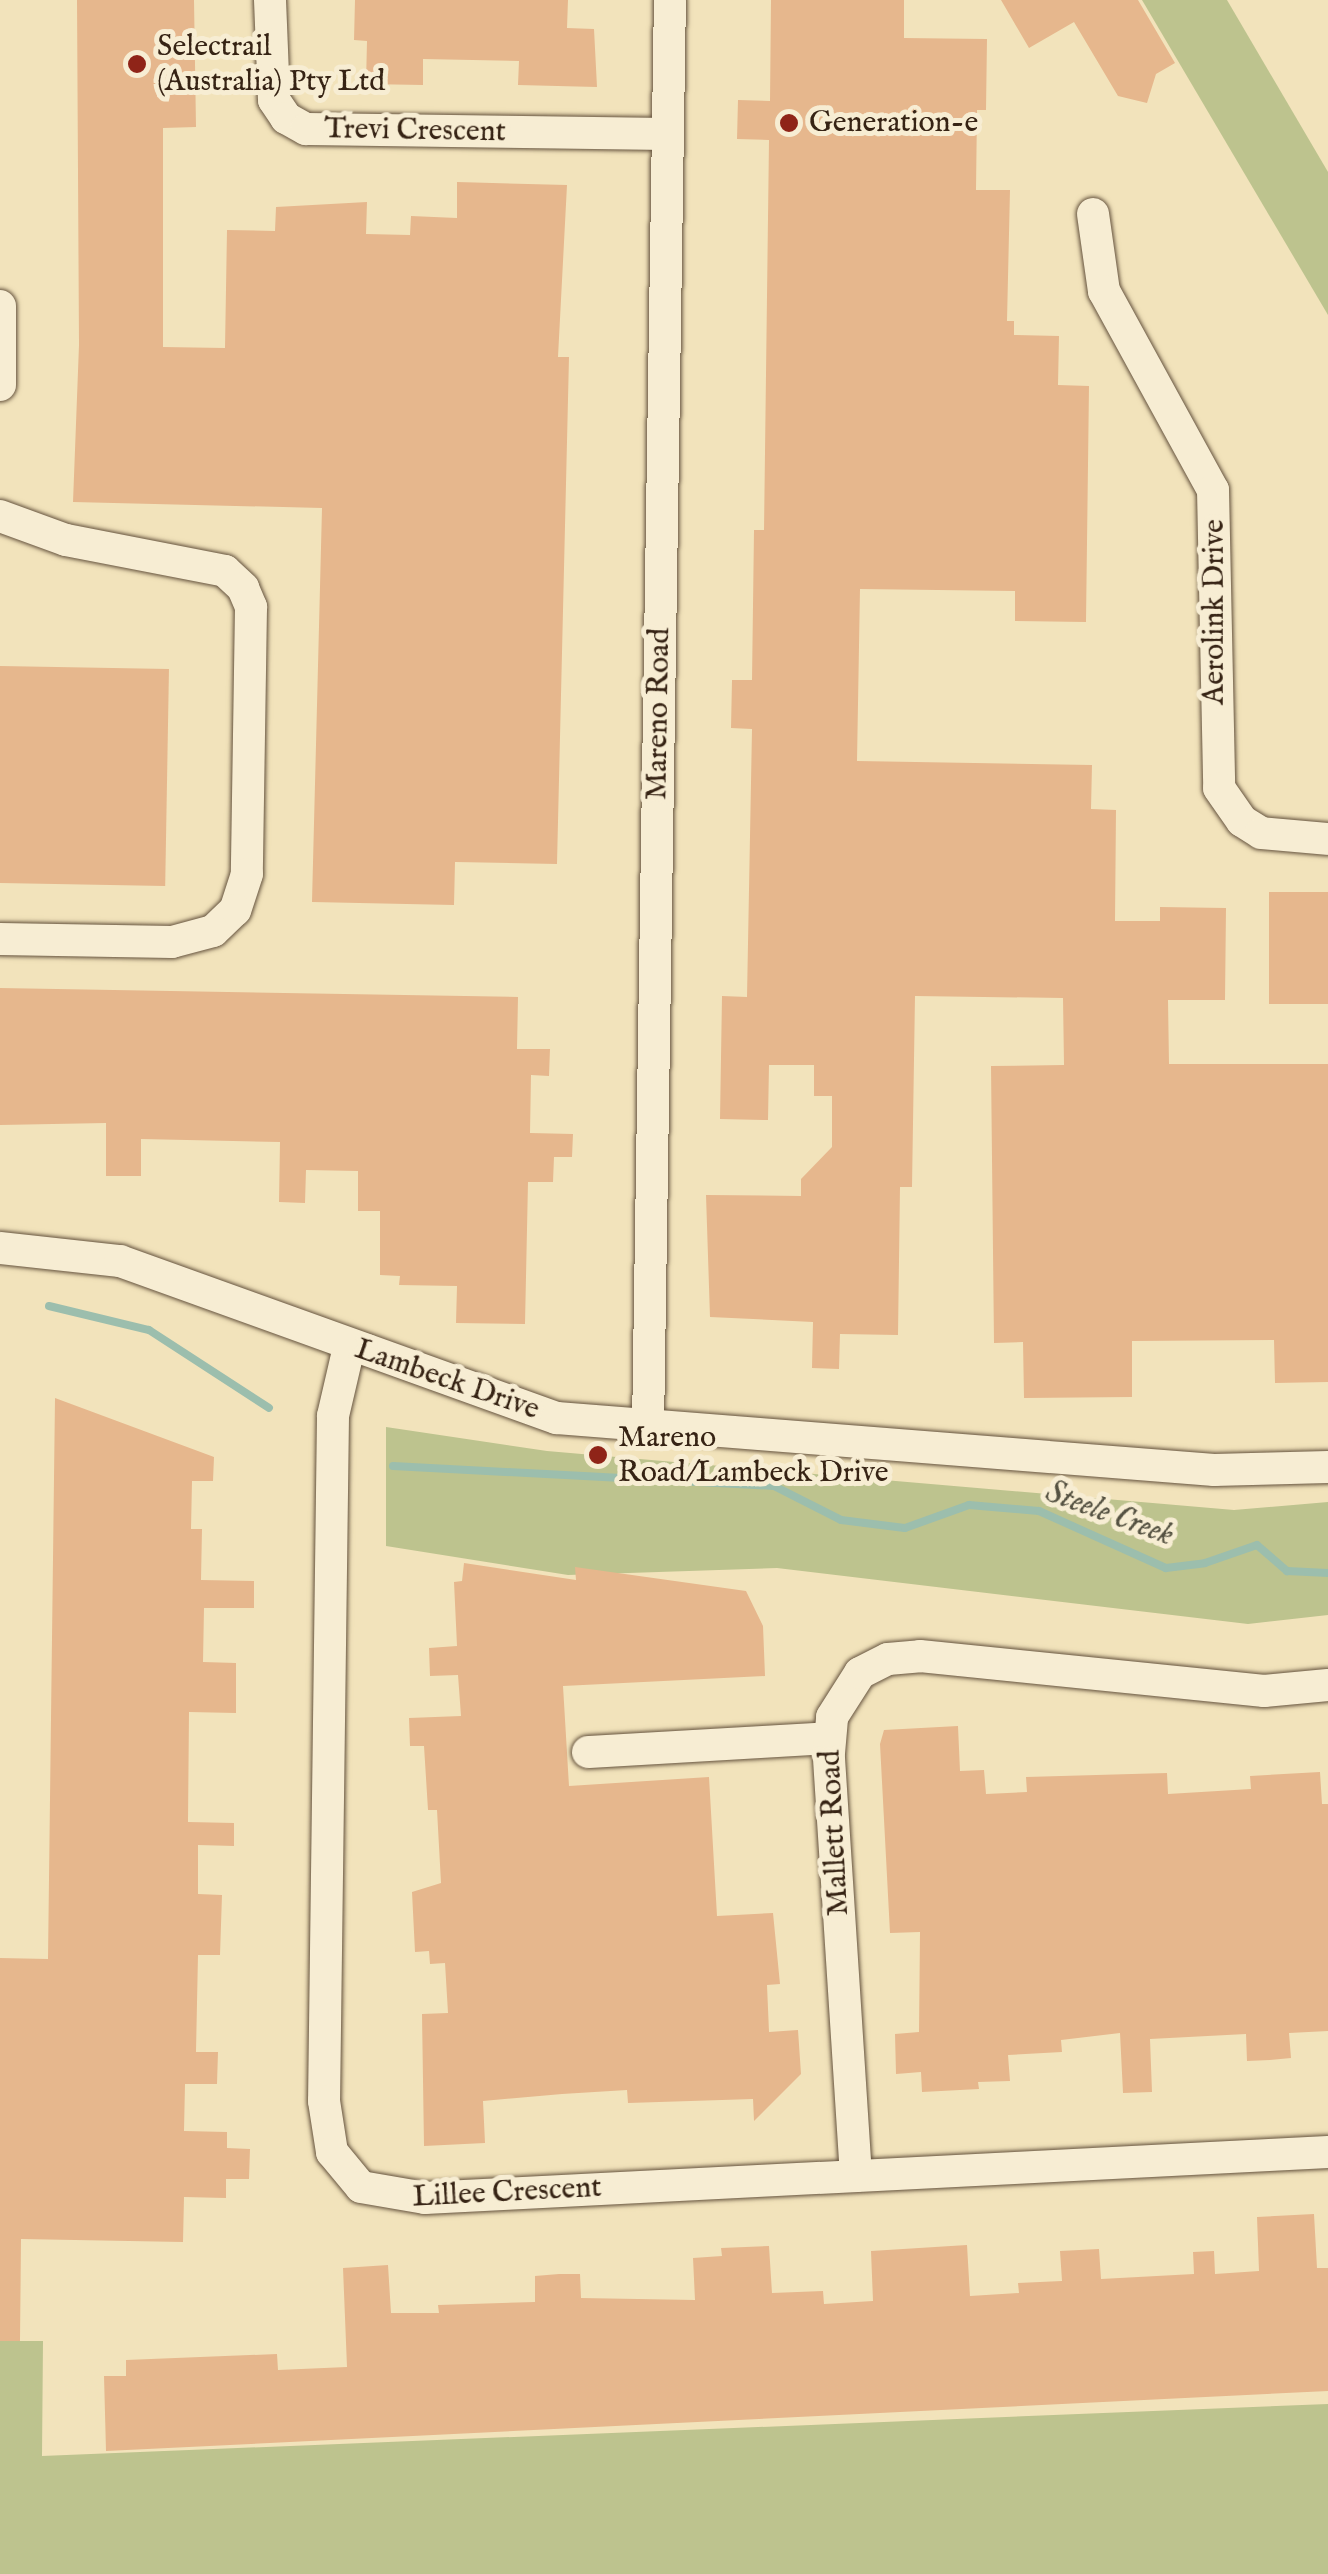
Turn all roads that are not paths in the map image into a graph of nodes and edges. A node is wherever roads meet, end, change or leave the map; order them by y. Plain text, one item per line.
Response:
1 (270, 0) edge
2 (670, 0) edge
3 (668, 134) junction
4 (1093, 214) dead end
5 (0, 306) edge
6 (0, 384) edge
7 (0, 516) edge
8 (1328, 839) edge
9 (0, 939) edge
10 (0, 1248) edge
11 (349, 1347) junction
12 (648, 1428) junction
13 (1328, 1467) edge
14 (1328, 1685) edge
15 (830, 1738) junction
16 (588, 1752) dead end
17 (1328, 2152) edge
18 (856, 2176) junction

1 - 3 street, Trevi Crescent
2 - 3 street, Mareno Road
3 - 12 street, Mareno Road
4 - 8 street, Aerolink Drive
5 - 6 street
7 - 9 street
10 - 11 street, Lambeck Drive
11 - 12 street, Lambeck Drive
11 - 18 street, Lillee Crescent
12 - 13 street, Lambeck Drive
14 - 15 street, Mallett Road
15 - 16 street
15 - 18 street, Mallett Road
17 - 18 street, Lillee Crescent

